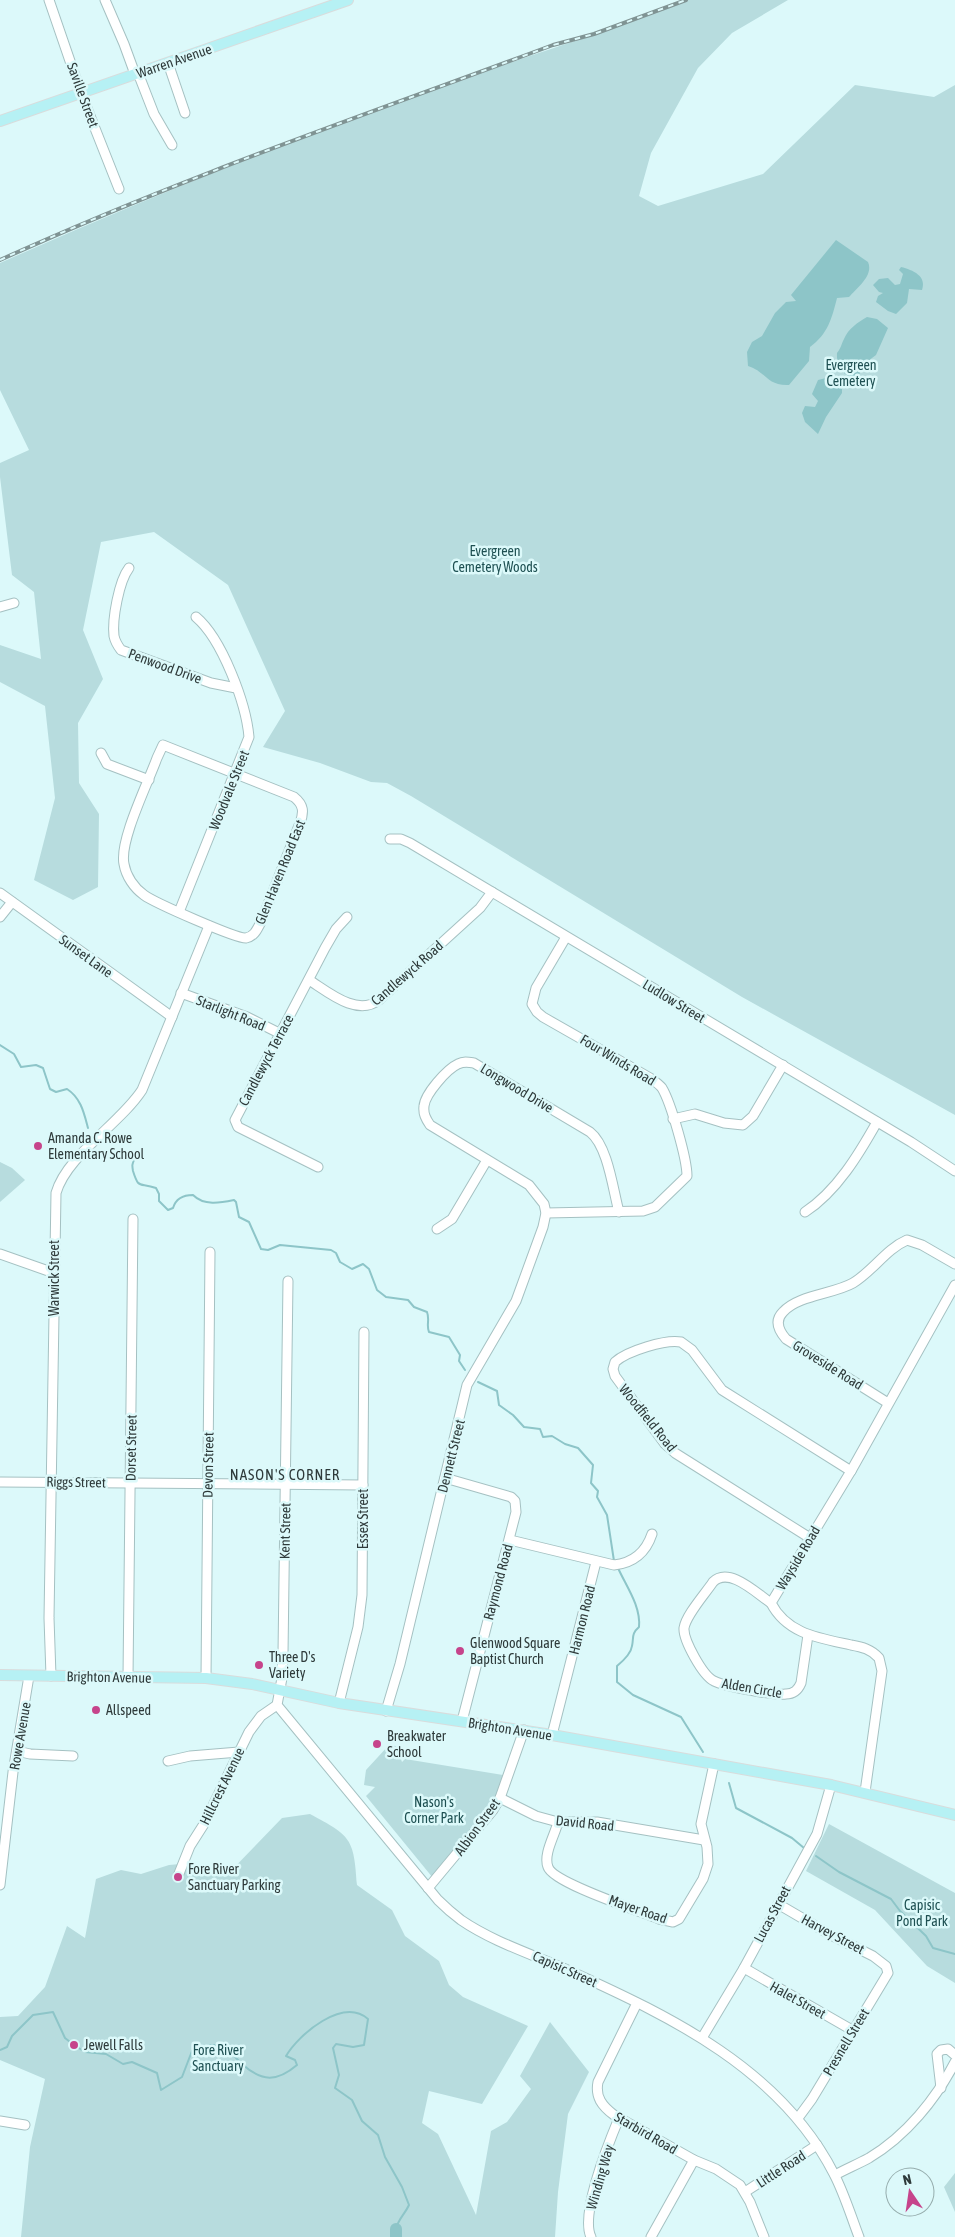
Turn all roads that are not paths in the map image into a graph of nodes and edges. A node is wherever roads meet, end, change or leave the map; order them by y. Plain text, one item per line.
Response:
1 (49, 0) edge
2 (105, 0) edge
3 (348, 0) edge
4 (168, 62) junction
5 (136, 74) junction
6 (81, 93) junction
7 (185, 113) dead end
8 (0, 121) edge
9 (172, 145) dead end
10 (118, 189) dead end
11 (129, 568) dead end
12 (14, 603) dead end
13 (0, 607) edge
14 (196, 617) dead end
15 (236, 688) junction
16 (101, 754) dead end
17 (235, 774) junction
18 (149, 780) junction
19 (390, 839) dead end
20 (492, 892) junction
21 (0, 893) edge
22 (12, 902) junction
23 (179, 912) junction
24 (0, 917) edge
25 (347, 917) dead end
26 (209, 926) junction
27 (566, 937) junction
28 (309, 980) junction
29 (181, 994) junction
30 (172, 1017) junction
31 (281, 1034) junction
32 (783, 1065) junction
33 (673, 1119) junction
34 (876, 1122) junction
35 (487, 1160) junction
36 (318, 1167) dead end
37 (955, 1171) edge
38 (619, 1212) junction
39 (805, 1212) dead end
40 (546, 1213) junction
41 (133, 1219) dead end
42 (437, 1229) dead end
43 (210, 1252) dead end
44 (0, 1254) edge
45 (955, 1264) edge
46 (54, 1273) junction
47 (288, 1281) dead end
48 (955, 1285) edge
49 (364, 1332) dead end
50 (888, 1403) junction
51 (851, 1470) junction
52 (445, 1478) junction
53 (52, 1481) junction
54 (0, 1482) edge
55 (130, 1482) junction
56 (207, 1484) junction
57 (285, 1485) junction
58 (363, 1485) junction
59 (652, 1534) dead end
60 (810, 1538) junction
61 (510, 1540) junction
62 (596, 1562) junction
63 (771, 1603) junction
64 (808, 1635) junction
65 (0, 1676) edge
66 (29, 1676) junction
67 (51, 1676) junction
68 (128, 1677) junction
69 (206, 1678) junction
70 (279, 1691) junction
71 (339, 1703) junction
72 (277, 1705) junction
73 (386, 1711) junction
74 (462, 1721) junction
75 (524, 1730) junction
76 (552, 1735) junction
77 (17, 1751) junction
78 (239, 1752) junction
79 (73, 1756) dead end
80 (168, 1761) dead end
81 (714, 1764) junction
82 (830, 1785) junction
83 (866, 1792) junction
84 (500, 1798) junction
85 (955, 1815) edge
86 (558, 1822) junction
87 (704, 1840) junction
88 (178, 1876) dead end
89 (0, 1885) edge
90 (428, 1888) junction
91 (778, 1904) junction
92 (886, 1966) joint
93 (744, 1968) junction
94 (637, 2003) junction
95 (852, 2030) junction
96 (702, 2038) junction
97 (955, 2055) edge
98 (955, 2062) edge
99 (941, 2088) junction
100 (619, 2118) junction
101 (798, 2118) junction
102 (0, 2121) edge
103 (25, 2124) dead end
104 (817, 2146) junction
105 (694, 2160) junction
106 (835, 2175) junction
107 (745, 2192) junction
108 (591, 2237) edge
109 (651, 2237) edge
110 (764, 2237) edge
111 (859, 2237) edge

1 - 6 street, Saville Street
2 - 5 street
3 - 4 main road, Warren Avenue
4 - 5 main road, Warren Avenue
4 - 7 street
5 - 6 main road, Warren Avenue
5 - 9 street
6 - 8 main road, Warren Avenue
6 - 10 street, Saville Street
11 - 15 street, Penwood Drive
12 - 13 street
14 - 15 street, Woodvale Street
15 - 17 street, Woodvale Street
16 - 18 street
17 - 18 street
17 - 23 street, Woodvale Street
17 - 26 street, Glen Haven Road East
18 - 23 street
19 - 20 street, Ludlow Street
20 - 27 street, Ludlow Street
20 - 28 street, Candlewyck Road
21 - 22 street, Sunset Lane
22 - 24 street
22 - 30 street, Sunset Lane
23 - 26 street
25 - 28 street, Candlewyck Terrace
26 - 29 street, Warwick Street
27 - 32 street, Ludlow Street
27 - 33 street, Four Winds Road
28 - 31 street, Candlewyck Terrace
29 - 30 street, Warwick Street
29 - 31 street, Starlight Road
30 - 46 street, Warwick Street
31 - 36 street, Candlewyck Terrace
32 - 33 street
32 - 34 street, Ludlow Street
33 - 38 street, Four Winds Road
34 - 37 street, Ludlow Street
34 - 39 street
35 - 38 street, Longwood Drive
35 - 40 street, Longwood Drive
35 - 42 street
38 - 40 street, Four Winds Road
40 - 52 street, Dennett Street
41 - 55 street, Dorset Street
43 - 56 street, Devon Street
44 - 46 street
45 - 50 street, Groveside Road
46 - 53 street, Warwick Street
47 - 57 street, Kent Street
48 - 50 street, Wayside Road
49 - 58 street, Essex Street
50 - 51 street, Wayside Road
51 - 60 street, Wayside Road
51 - 60 street, Woodfield Road
52 - 61 street, Raymond Road
52 - 73 street, Dennett Street
53 - 54 street, Riggs Street
53 - 55 street, Riggs Street
53 - 67 street, Warwick Street
55 - 56 street, Riggs Street
55 - 68 street, Dorset Street
56 - 57 street, Riggs Street
56 - 69 street, Devon Street
57 - 58 street, Riggs Street
57 - 70 street, Kent Street
58 - 71 street, Essex Street
59 - 62 street
60 - 63 street, Wayside Road
61 - 62 street
61 - 74 street, Raymond Road
62 - 76 street, Harmon Road
63 - 64 street, Wayside Road
63 - 64 street, Alden Circle
64 - 83 street, Wayside Road
65 - 66 main road, Brighton Avenue
66 - 67 main road, Brighton Avenue
66 - 77 street, Rowe Avenue
67 - 68 main road, Brighton Avenue
68 - 69 main road, Brighton Avenue
69 - 70 main road, Brighton Avenue
70 - 71 main road, Brighton Avenue
70 - 72 street
71 - 73 main road, Brighton Avenue
72 - 78 street, Hillcrest Avenue
72 - 90 street, Capisic Street
73 - 74 main road, Brighton Avenue
74 - 75 main road, Brighton Avenue
75 - 76 main road, Brighton Avenue
75 - 84 street, Albion Street
76 - 81 main road, Brighton Avenue
77 - 79 street
77 - 89 street, Rowe Avenue
78 - 80 street
78 - 88 street, Hillcrest Avenue
81 - 82 main road, Brighton Avenue
81 - 87 street, Mayer Road
82 - 83 main road, Brighton Avenue
82 - 91 street, Lucas Street
83 - 85 main road, Brighton Avenue
84 - 86 street, David Road
84 - 90 street, Albion Street
86 - 87 street, David Road
86 - 87 street, Mayer Road
90 - 94 street, Capisic Street
91 - 92 street, Harvey Street
91 - 93 street, Lucas Street
92 - 95 street, Presnell Street
93 - 95 street, Halet Street
93 - 96 street, Lucas Street
94 - 96 street, Capisic Street
94 - 100 street, Starbird Road
95 - 101 street, Presnell Street
96 - 101 street, Capisic Street
97 - 99 street
98 - 99 street
99 - 106 street
100 - 105 street, Starbird Road
100 - 108 street, Winding Way
101 - 104 street, Capisic Street
102 - 103 street
104 - 106 street, Capisic Street
104 - 107 street, Little Road
105 - 107 street, Starbird Road
105 - 109 street
106 - 111 street, Capisic Street
107 - 110 street, Starbird Road

